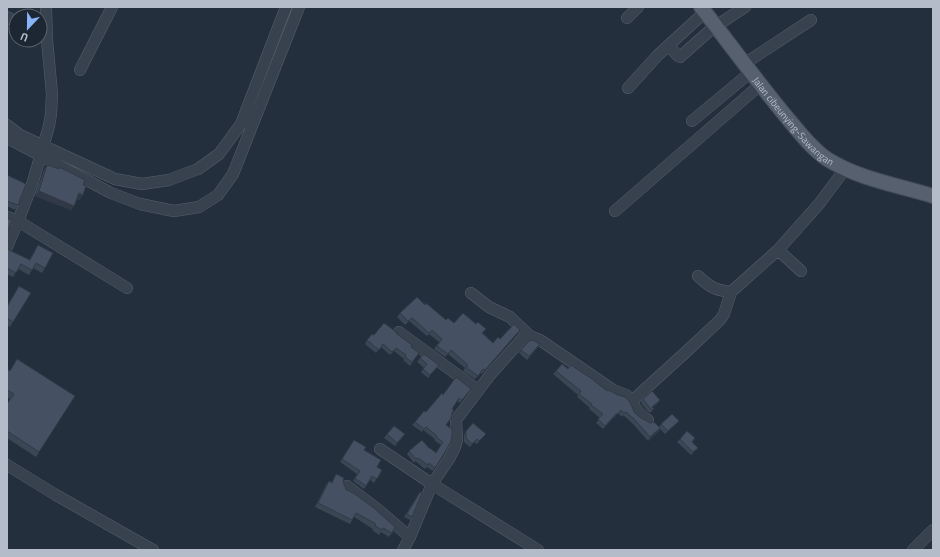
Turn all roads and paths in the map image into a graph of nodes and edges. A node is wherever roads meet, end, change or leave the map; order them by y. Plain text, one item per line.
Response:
1 (112, 7) edge
2 (286, 7) edge
3 (298, 7) edge
4 (638, 7) edge
5 (745, 7) edge
6 (703, 10) edge
7 (627, 18) dead end
8 (811, 20) dead end
9 (715, 26) junction
10 (669, 46) junction
11 (45, 48) edge
12 (747, 68) junction
13 (80, 70) dead end
14 (760, 85) junction
15 (628, 88) dead end
16 (692, 121) dead end
17 (7, 125) edge
18 (7, 137) edge
19 (231, 138) junction
20 (245, 143) junction
21 (42, 151) junction
22 (845, 169) junction
23 (115, 179) junction
24 (111, 193) junction
25 (933, 196) edge
26 (615, 211) dead end
27 (7, 217) edge
28 (18, 221) junction
29 (7, 247) edge
30 (778, 250) junction
31 (802, 271) dead end
32 (698, 276) dead end
33 (126, 288) dead end
34 (731, 292) junction
35 (471, 293) dead end
36 (399, 332) dead end
37 (530, 336) junction
38 (478, 390) junction
39 (632, 401) junction
40 (648, 420) edge
41 (380, 449) dead end
42 (7, 465) edge
43 (432, 484) junction
44 (348, 486) dead end
45 (933, 530) edge
46 (410, 537) junction
47 (154, 550) edge
48 (403, 550) edge
49 (538, 550) edge
50 (913, 550) edge

1 - 13 street
2 - 19 street
3 - 20 street
4 - 7 street
5 - 9 street
6 - 9 main road, Jalan cibeunying-Sawangan
6 - 10 street
8 - 12 street
9 - 10 street
9 - 12 main road, Jalan cibeunying-Sawangan
10 - 15 street
11 - 21 street
12 - 14 main road, Jalan cibeunying-Sawangan
12 - 16 street
14 - 22 main road, Jalan cibeunying-Sawangan
14 - 26 street
17 - 21 street
18 - 21 street
19 - 20 street
19 - 23 street
20 - 24 street
21 - 23 street
21 - 24 street
21 - 28 street
22 - 25 main road, Jalan cibeunying-Sawangan
22 - 30 street
23 - 24 street
27 - 28 street
28 - 29 street
28 - 33 street
30 - 31 street
30 - 34 street
32 - 34 street
34 - 39 street
35 - 37 street
36 - 38 street
37 - 38 street
37 - 39 street
38 - 43 street
39 - 40 street
41 - 43 street
42 - 47 street
43 - 46 street
43 - 49 street
44 - 46 street
45 - 50 street
46 - 48 street

